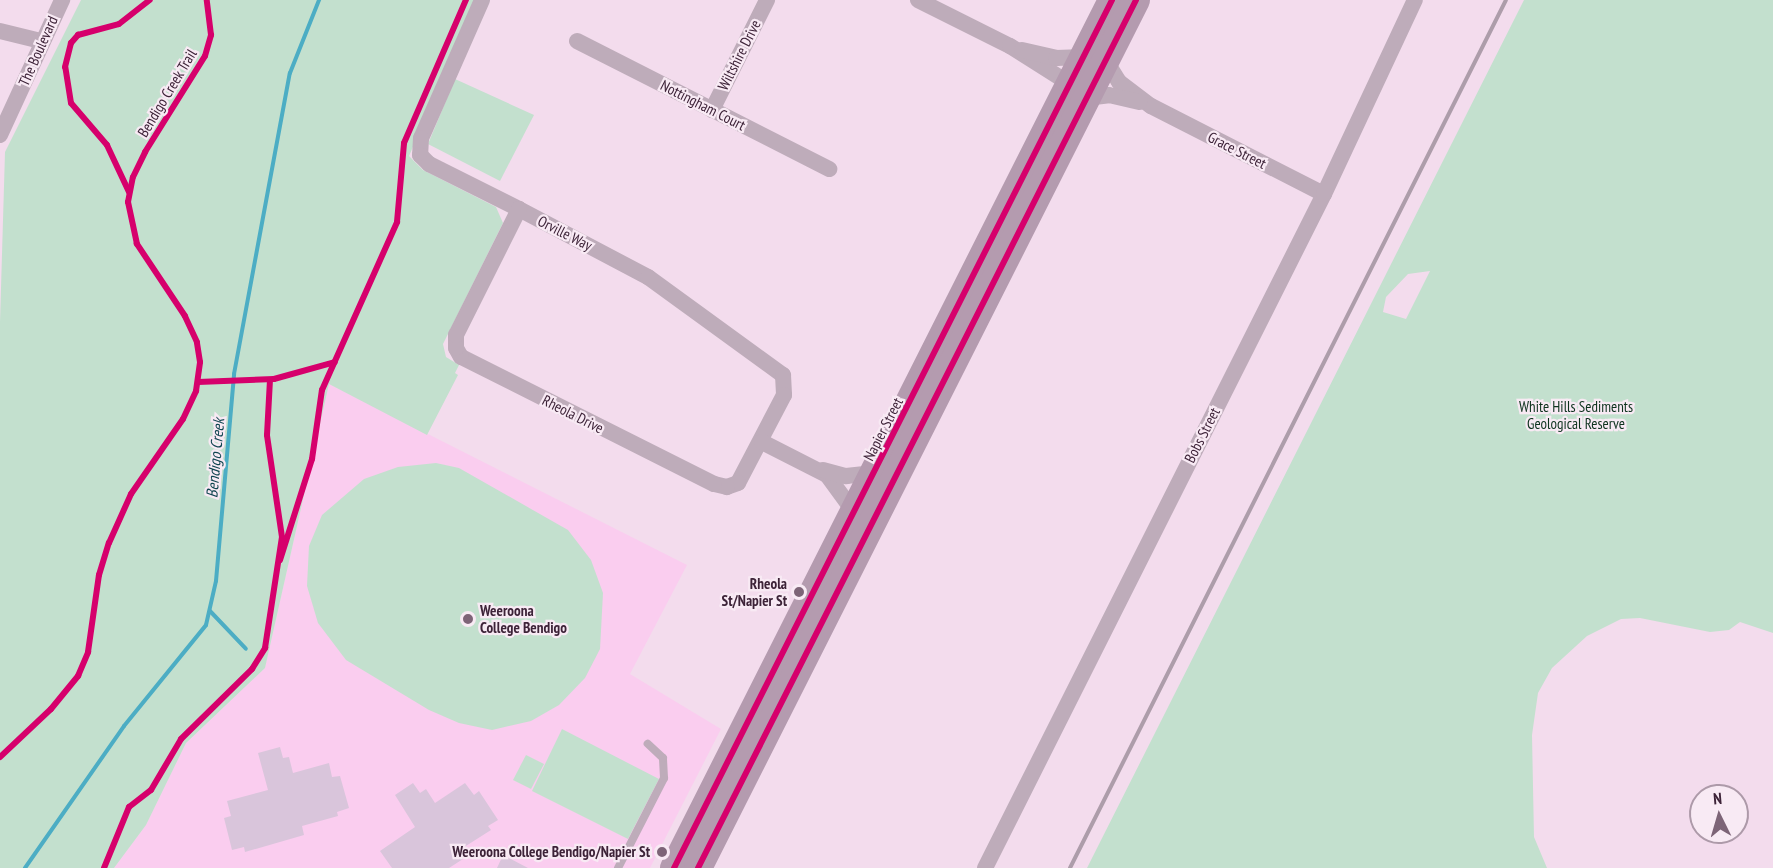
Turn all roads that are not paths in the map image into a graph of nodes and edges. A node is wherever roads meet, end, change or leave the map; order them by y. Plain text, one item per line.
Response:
1 (62, 0) edge
2 (482, 0) edge
3 (767, 0) edge
4 (918, 0) edge
5 (1415, 0) edge
6 (1121, 1) edge
7 (0, 31) edge
8 (41, 41) junction
9 (577, 41) dead end
10 (1010, 46) junction
11 (1095, 59) junction
12 (1078, 91) junction
13 (1151, 106) junction
14 (711, 110) junction
15 (0, 135) edge
16 (829, 170) dead end
17 (1324, 194) junction
18 (519, 209) junction
19 (762, 441) junction
20 (814, 467) junction
21 (874, 473) junction
22 (868, 509) junction
23 (648, 744) dead end
24 (618, 868) edge
25 (674, 868) edge
26 (699, 868) edge
27 (985, 868) edge

1 - 8 street, The Boulevard
2 - 18 street, Orville Way
3 - 14 street, Wiltshire Drive
4 - 10 street
5 - 17 street, Bobs Street
6 - 11 highway, Napier Street
6 - 12 highway
7 - 8 street
8 - 15 street, The Boulevard
9 - 14 street, Nottingham Court
10 - 11 street
10 - 12 street
11 - 12 highway, Napier Street
11 - 13 street, Grace Street
12 - 13 street, Grace Street
12 - 21 highway, Napier Street
12 - 22 highway, Napier Street
13 - 17 street, Grace Street
14 - 16 street, Nottingham Court
17 - 27 street, Bobs Street
18 - 19 street, Orville Way
18 - 19 street, Rheola Drive
19 - 20 street
20 - 21 street
20 - 22 street
21 - 22 highway, Napier Street
22 - 25 highway, Napier Street
22 - 26 highway, Napier Street
23 - 24 lane

